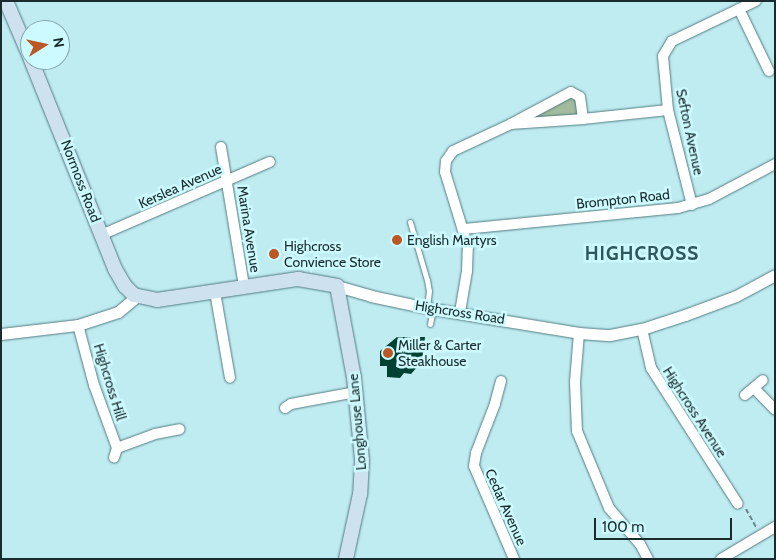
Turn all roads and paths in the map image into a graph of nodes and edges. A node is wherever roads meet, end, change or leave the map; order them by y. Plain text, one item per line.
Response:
1 (6, 1) edge
2 (756, 1) edge
3 (739, 9) junction
4 (20, 33) edge
5 (36, 70) edge
6 (769, 71) dead end
7 (668, 110) junction
8 (584, 119) junction
9 (511, 124) junction
10 (221, 147) dead end
11 (270, 162) dead end
12 (775, 164) edge
13 (228, 180) junction
14 (692, 204) junction
15 (410, 222) dead end
16 (464, 229) junction
17 (102, 235) junction
18 (775, 275) edge
19 (244, 286) junction
20 (336, 286) junction
21 (215, 292) junction
22 (138, 296) junction
23 (430, 308) junction
24 (460, 312) junction
25 (430, 324) dead end
26 (78, 325) junction
27 (642, 329) junction
28 (579, 333) junction
29 (1, 334) edge
30 (230, 378) dead end
31 (500, 380) dead end
32 (763, 380) dead end
33 (754, 388) junction
34 (356, 392) junction
35 (745, 395) dead end
36 (285, 408) dead end
37 (775, 410) edge
38 (180, 429) dead end
39 (738, 504) joint
40 (775, 527) edge
41 (761, 535) junction
42 (346, 559) edge
43 (514, 559) edge
44 (648, 559) edge
45 (721, 559) edge

1 - 4 main road, Normoss Road
2 - 3 street, Sefton Avenue
3 - 6 street
3 - 7 street, Sefton Avenue
5 - 17 main road, Normoss Road
7 - 8 street
7 - 14 street, Sefton Avenue
8 - 9 street
8 - 9 street
9 - 16 street
10 - 13 street, Marina Avenue
11 - 13 street, Kerslea Avenue
12 - 14 street, Brompton Road
13 - 17 street, Kerslea Avenue
13 - 19 street, Marina Avenue
14 - 16 street, Brompton Road
15 - 23 lane
16 - 24 street
17 - 22 main road, Normoss Road
18 - 27 street, Highcross Road
19 - 20 main road, Highcross Road
19 - 21 main road, Highcross Road
20 - 23 street, Highcross Road
20 - 34 main road, Longhouse Lane
21 - 22 main road, Highcross Road
21 - 30 street
22 - 26 street
23 - 24 street, Highcross Road
23 - 25 lane
24 - 28 street, Highcross Road
26 - 29 street
26 - 38 street, Highcross Hill
27 - 28 street, Highcross Road
27 - 39 street, Highcross Avenue
28 - 44 street
31 - 43 street, Cedar Avenue
32 - 33 street
33 - 35 street
33 - 37 street
34 - 36 street
34 - 42 main road, Longhouse Lane
39 - 41 path
40 - 41 street
41 - 45 street

